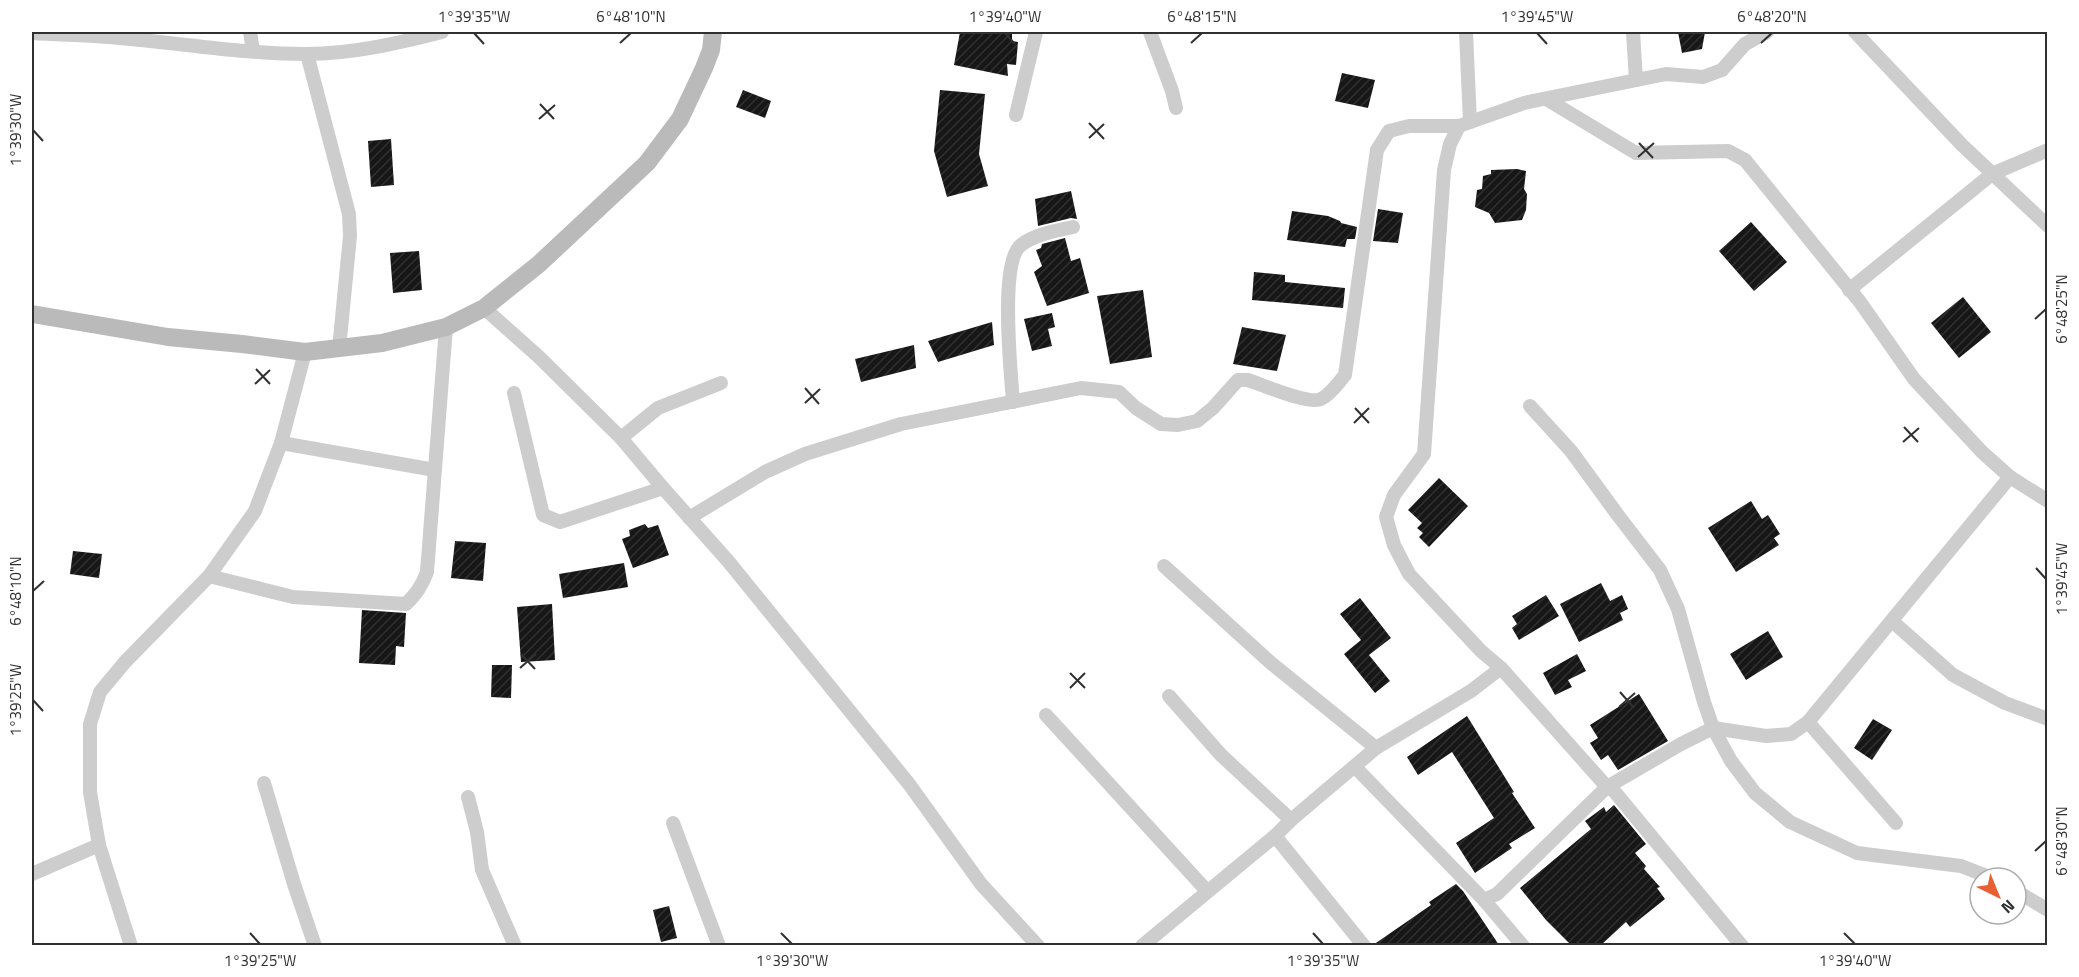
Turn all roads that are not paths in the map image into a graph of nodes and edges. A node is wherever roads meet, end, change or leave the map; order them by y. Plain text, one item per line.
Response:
1 (250, 32) edge
2 (442, 32) edge
3 (713, 32) edge
4 (1036, 32) edge
5 (1150, 32) edge
6 (1466, 32) edge
7 (1633, 32) edge
8 (1767, 32) edge
9 (1855, 32) edge
10 (32, 33) edge
11 (168, 38) edge
12 (253, 51) junction
13 (307, 54) junction
14 (1636, 80) junction
15 (1548, 100) junction
16 (1176, 108) dead end
17 (1016, 115) dead end
18 (1465, 124) junction
19 (2048, 150) edge
20 (1992, 174) junction
21 (2048, 226) edge
22 (1073, 227) dead end
23 (1849, 290) junction
24 (483, 308) junction
25 (32, 314) edge
26 (446, 327) junction
27 (339, 349) junction
28 (305, 352) junction
29 (721, 383) dead end
30 (514, 393) dead end
31 (1013, 402) junction
32 (1530, 406) dead end
33 (621, 438) junction
34 (281, 443) junction
35 (435, 470) junction
36 (2010, 477) junction
37 (663, 488) junction
38 (2048, 501) edge
39 (688, 518) junction
40 (1164, 566) dead end
41 (209, 576) junction
42 (1892, 621) junction
43 (1501, 668) junction
44 (1169, 696) dead end
45 (1046, 715) dead end
46 (2048, 719) edge
47 (1808, 722) junction
48 (1713, 728) junction
49 (1376, 748) junction
50 (1355, 767) junction
51 (264, 783) dead end
52 (1607, 787) junction
53 (468, 798) dead end
54 (1291, 820) junction
55 (673, 823) dead end
56 (1896, 823) dead end
57 (1275, 836) junction
58 (99, 845) junction
59 (1968, 869) edge
60 (32, 874) edge
61 (1207, 891) junction
62 (2028, 898) edge
63 (1484, 900) junction
64 (2048, 910) edge
65 (131, 945) edge
66 (315, 945) edge
67 (515, 945) edge
68 (719, 945) edge
69 (1038, 945) edge
70 (1142, 945) edge
71 (1364, 945) edge
72 (1523, 945) edge
73 (1742, 945) edge

1 - 12 street
2 - 13 street
3 - 24 street
4 - 17 street
5 - 16 street
6 - 18 street
7 - 14 street
8 - 14 street
9 - 20 street
10 - 11 street
11 - 12 street
12 - 13 street
13 - 27 street
14 - 15 street
15 - 18 street
15 - 23 street
18 - 31 street
18 - 43 street
19 - 20 street
20 - 21 street
20 - 23 street
22 - 31 street
23 - 36 street
24 - 26 street
24 - 33 street
25 - 28 street
26 - 27 street
26 - 35 street
27 - 28 street
28 - 34 street
29 - 33 street
30 - 37 street
31 - 39 street
32 - 48 street
33 - 37 street
34 - 35 street
34 - 41 street
35 - 41 street
36 - 38 street
36 - 42 street
37 - 39 street
39 - 69 street
40 - 49 street
41 - 58 street
42 - 46 street
42 - 47 street
43 - 49 street
43 - 52 street
44 - 54 street
45 - 61 street
47 - 48 street
47 - 56 street
48 - 52 street
48 - 59 street
49 - 50 street
50 - 54 street
50 - 63 street
51 - 66 street
52 - 63 street
52 - 73 street
53 - 67 street
54 - 57 street
55 - 68 street
57 - 61 street
57 - 71 street
58 - 60 street
58 - 65 street
61 - 70 street
62 - 64 street
63 - 72 street

